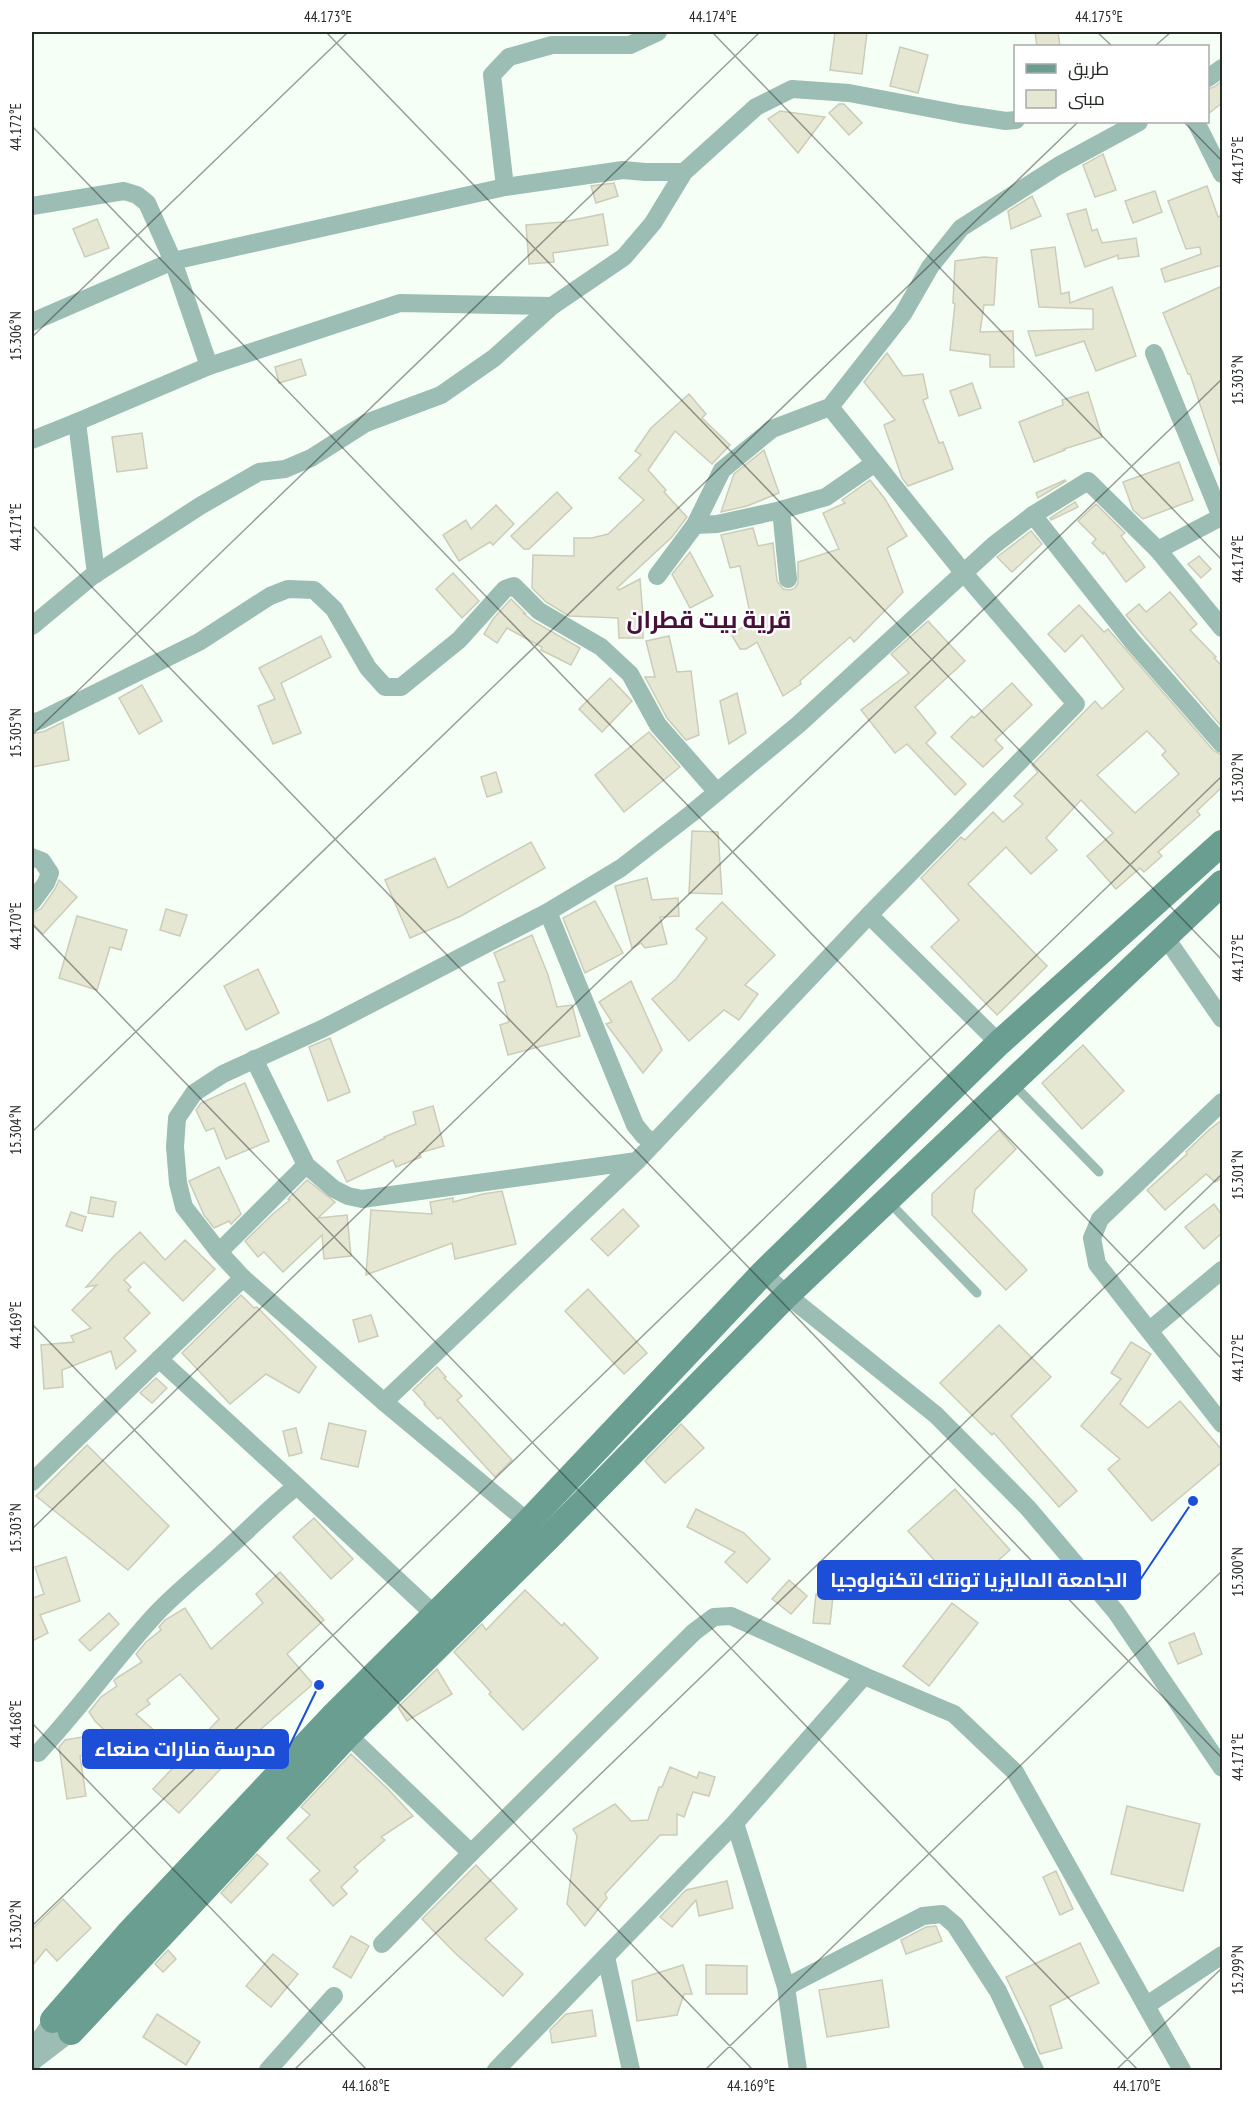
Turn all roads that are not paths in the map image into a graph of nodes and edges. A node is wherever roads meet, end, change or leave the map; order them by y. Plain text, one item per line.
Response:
1 (658, 32) edge
2 (1222, 68) edge
3 (1209, 77) edge
4 (1014, 120) edge
5 (1136, 123) edge
6 (1196, 123) edge
7 (684, 172) junction
8 (1222, 174) edge
9 (505, 187) junction
10 (32, 206) edge
11 (173, 261) junction
12 (552, 306) junction
13 (32, 322) edge
14 (1154, 353) dead end
15 (209, 366) junction
16 (830, 407) junction
17 (77, 422) junction
18 (32, 440) edge
19 (875, 463) junction
20 (781, 510) junction
21 (1033, 515) junction
22 (695, 525) junction
23 (1158, 550) junction
24 (963, 572) junction
25 (96, 574) junction
26 (657, 576) dead end
27 (788, 579) dead end
28 (32, 626) edge
29 (1222, 628) edge
30 (32, 723) edge
31 (1222, 744) edge
32 (717, 792) junction
33 (1222, 843) edge
34 (32, 857) edge
35 (1222, 883) edge
36 (32, 902) edge
37 (1148, 911) junction
38 (548, 912) junction
39 (869, 915) junction
40 (1166, 938) junction
41 (1222, 1019) edge
42 (999, 1043) junction
43 (254, 1059) junction
44 (1011, 1082) junction
45 (1222, 1102) edge
46 (654, 1143) junction
47 (893, 1145) junction
48 (637, 1161) junction
49 (306, 1165) junction
50 (918, 1169) junction
51 (1099, 1172) dead end
52 (886, 1200) junction
53 (219, 1252) junction
54 (1222, 1270) edge
55 (763, 1272) junction
56 (243, 1278) junction
57 (978, 1293) dead end
58 (787, 1295) junction
59 (1150, 1330) junction
60 (159, 1359) junction
61 (384, 1402) junction
62 (1222, 1424) edge
63 (32, 1482) edge
64 (297, 1486) junction
65 (528, 1522) junction
66 (435, 1615) junction
67 (864, 1676) junction
68 (348, 1735) junction
69 (38, 1753) dead end
70 (1222, 1768) edge
71 (735, 1823) junction
72 (471, 1853) junction
73 (382, 1944) dead end
74 (1222, 1955) edge
75 (606, 1957) junction
76 (786, 1987) junction
77 (334, 1996) dead end
78 (1147, 2005) junction
79 (52, 2026) edge
80 (32, 2050) edge
81 (32, 2062) edge
82 (268, 2070) edge
83 (496, 2070) edge
84 (631, 2070) edge
85 (798, 2070) edge
86 (1035, 2070) edge
87 (1182, 2070) edge

1 - 9 street
2 - 3 street
4 - 7 street
5 - 16 street
6 - 8 street
7 - 9 street
7 - 12 street
9 - 11 street
10 - 11 street
11 - 13 street
11 - 15 street
12 - 15 street
12 - 25 street
14 - 23 street
15 - 17 street
16 - 19 street
16 - 22 street
17 - 18 street
17 - 25 street
19 - 20 street
19 - 24 street
20 - 22 street
20 - 27 street
21 - 23 street
21 - 24 street
21 - 31 street
22 - 26 street
23 - 29 street
24 - 32 street
24 - 39 street
25 - 28 street
30 - 32 street
32 - 38 street
33 - 37 street
34 - 36 street
35 - 40 street
37 - 40 street
37 - 42 street
38 - 43 street
38 - 46 street
39 - 42 street
39 - 46 street
40 - 41 street
40 - 44 street
42 - 47 street
43 - 49 street
43 - 53 street
44 - 50 street
44 - 51 lane
45 - 59 street
46 - 48 street
47 - 50 street
47 - 55 street
48 - 49 street
48 - 61 street
49 - 53 street
50 - 52 street
52 - 57 lane
52 - 58 street
53 - 56 street
54 - 59 street
55 - 58 street
55 - 65 street
56 - 60 street
56 - 61 street
58 - 68 street
58 - 70 street
59 - 62 street
60 - 63 street
60 - 64 street
61 - 65 street
64 - 66 street
64 - 69 street
65 - 66 street
66 - 79 street
67 - 71 street
67 - 72 street
67 - 78 street
68 - 72 street
68 - 79 street
71 - 75 street
71 - 76 street
72 - 73 street
74 - 78 street
75 - 83 street
75 - 84 street
76 - 85 street
76 - 86 street
77 - 82 street
78 - 87 street
79 - 80 street
79 - 81 street

